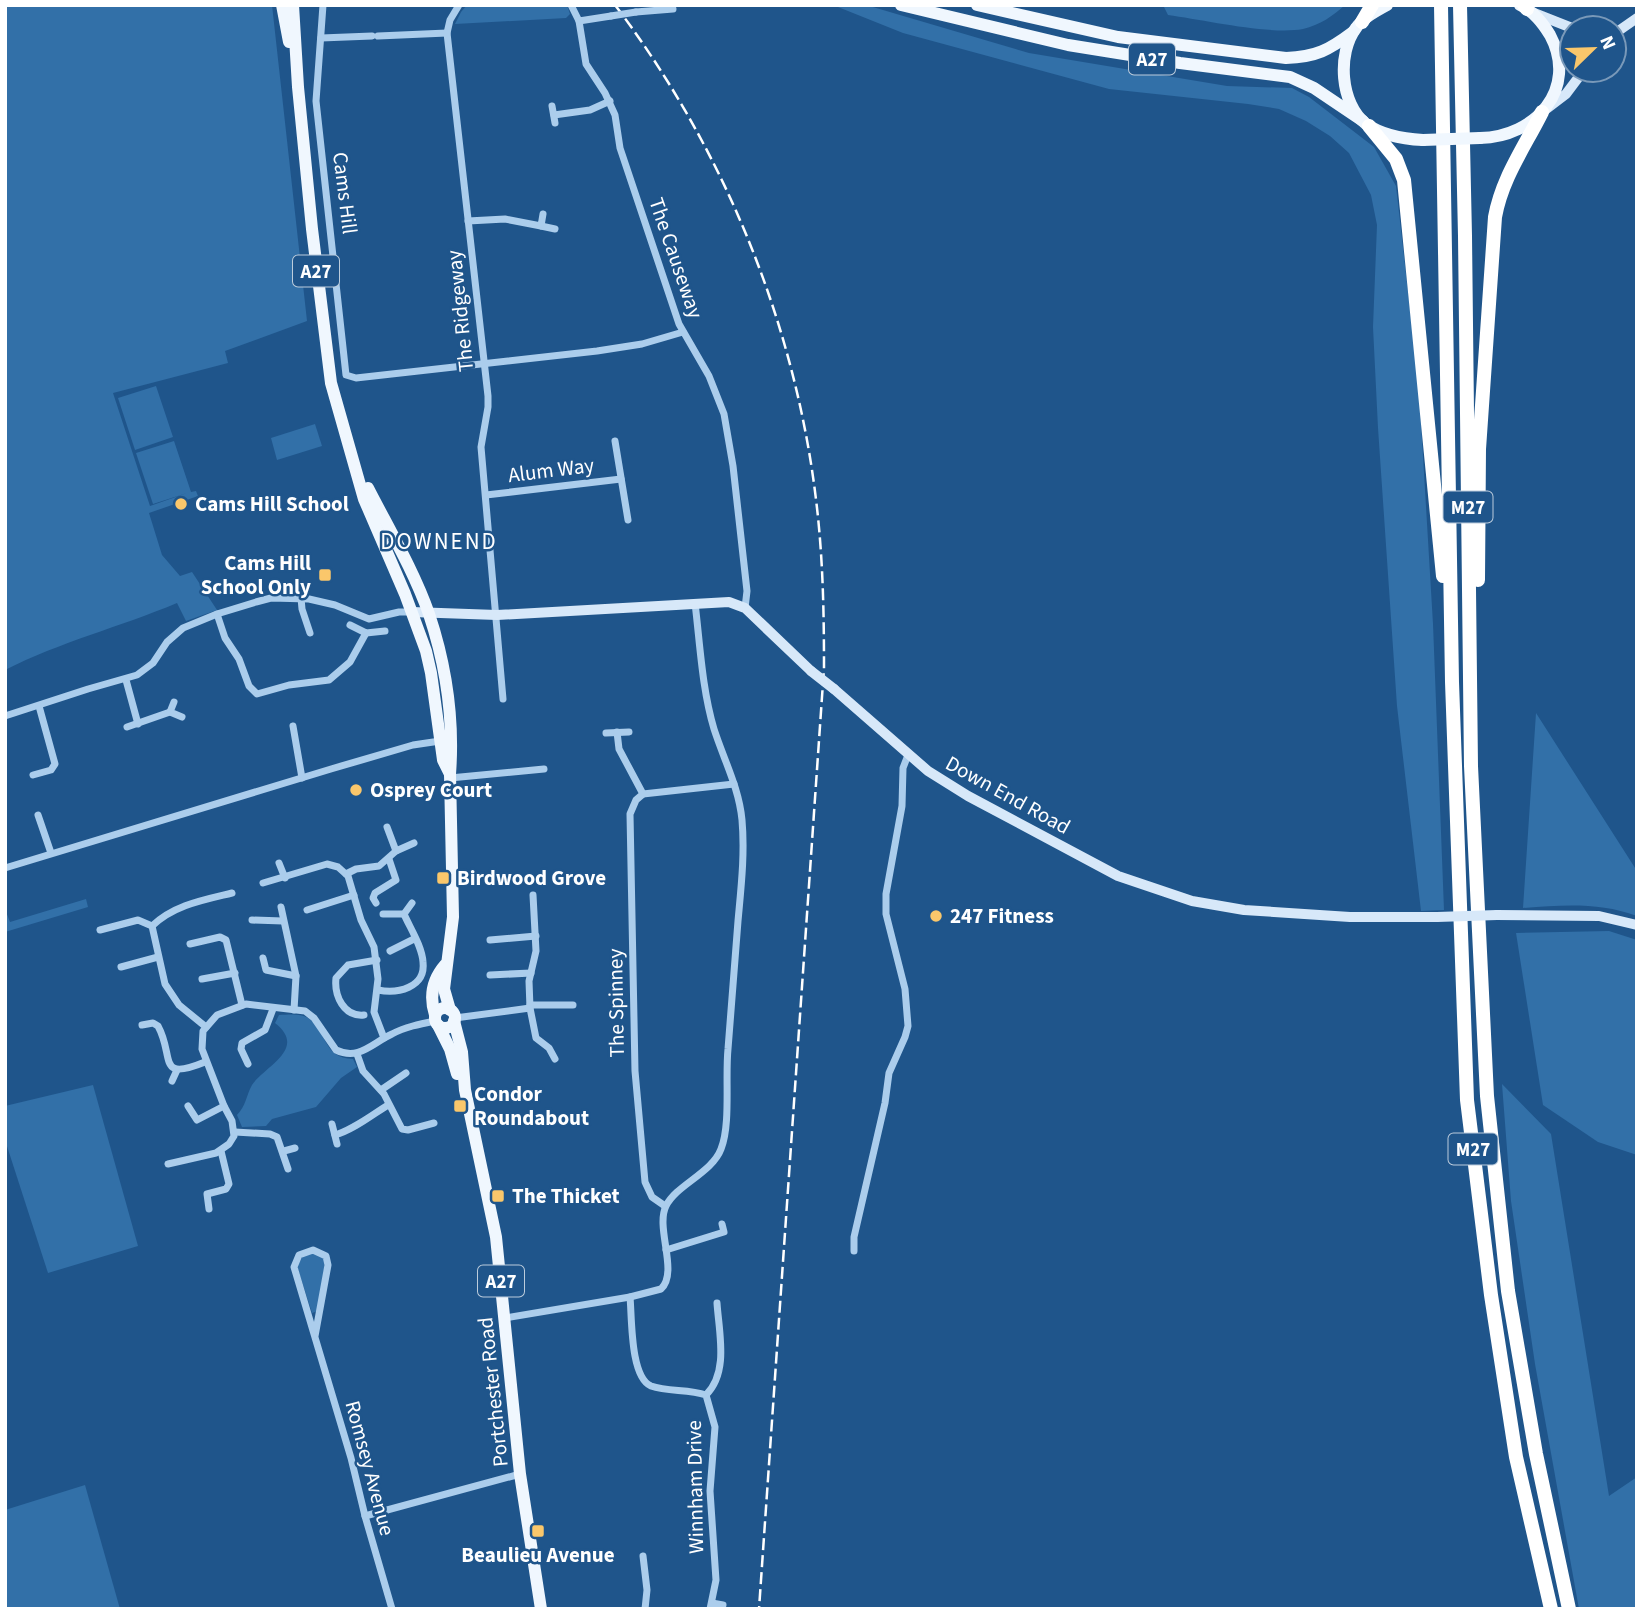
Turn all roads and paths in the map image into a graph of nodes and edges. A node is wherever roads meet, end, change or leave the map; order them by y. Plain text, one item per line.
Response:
1 (282, 5) edge
2 (293, 5) edge
3 (323, 5) edge
4 (459, 5) edge
5 (571, 5) edge
6 (901, 5) edge
7 (915, 5) edge
8 (977, 5) edge
9 (1372, 5) edge
10 (1387, 5) edge
11 (1441, 5) edge
12 (1460, 5) edge
13 (1526, 8) edge
14 (673, 9) dead end
15 (932, 12) junction
16 (579, 21) junction
17 (1558, 22) edge
18 (1357, 27) junction
19 (447, 33) junction
20 (321, 38) junction
21 (1574, 84) edge
22 (298, 87) junction
23 (610, 101) junction
24 (552, 106) dead end
25 (1542, 112) junction
26 (1366, 123) junction
27 (543, 214) dead end
28 (468, 221) junction
29 (541, 226) junction
30 (555, 229) dead end
31 (683, 332) junction
32 (484, 363) junction
33 (615, 441) dead end
34 (351, 453) junction
35 (621, 479) junction
36 (486, 495) junction
37 (628, 520) dead end
38 (301, 598) junction
39 (695, 603) junction
40 (745, 608) junction
41 (412, 612) junction
42 (428, 612) junction
43 (217, 614) junction
44 (497, 615) junction
45 (351, 625) dead end
46 (385, 631) dead end
47 (310, 633) dead end
48 (366, 633) junction
49 (350, 662) junction
50 (358, 668) dead end
51 (126, 680) junction
52 (1452, 682) junction
53 (503, 699) dead end
54 (174, 702) dead end
55 (39, 706) junction
56 (170, 712) junction
57 (5, 716) edge
58 (182, 717) dead end
59 (138, 724) junction
60 (293, 726) dead end
61 (127, 727) dead end
62 (617, 732) junction
63 (628, 732) dead end
64 (606, 733) dead end
65 (440, 741) junction
66 (908, 755) junction
67 (544, 769) dead end
68 (33, 775) dead end
69 (450, 776) junction
70 (302, 778) junction
71 (734, 784) junction
72 (643, 794) junction
73 (38, 815) dead end
74 (387, 827) dead end
75 (414, 843) dead end
76 (396, 850) junction
77 (51, 853) junction
78 (389, 859) junction
79 (279, 863) dead end
80 (5, 868) edge
81 (346, 874) junction
82 (285, 878) junction
83 (263, 883) dead end
84 (232, 893) dead end
85 (354, 895) junction
86 (533, 895) dead end
87 (376, 903) dead end
88 (412, 903) dead end
89 (281, 907) dead end
90 (307, 911) dead end
91 (383, 914) dead end
92 (404, 914) junction
93 (252, 920) dead end
94 (283, 921) junction
95 (1637, 925) edge
96 (152, 926) junction
97 (100, 930) dead end
98 (1477, 935) junction
99 (536, 936) junction
100 (414, 939) junction
101 (193, 940) dead end
102 (490, 940) dead end
103 (390, 951) dead end
104 (134, 953) dead end
105 (158, 957) junction
106 (263, 958) dead end
107 (377, 960) junction
108 (136, 963) junction
109 (445, 965) junction
110 (121, 967) dead end
111 (235, 972) junction
112 (531, 973) junction
113 (490, 975) dead end
114 (296, 976) junction
115 (202, 979) dead end
116 (378, 990) junction
117 (242, 1005) junction
118 (573, 1005) dead end
119 (530, 1006) junction
120 (273, 1009) junction
121 (294, 1010) junction
122 (364, 1015) dead end
123 (165, 1016) dead end
124 (453, 1016) junction
125 (436, 1020) junction
126 (142, 1025) dead end
127 (157, 1025) junction
128 (206, 1027) junction
129 (384, 1038) junction
130 (357, 1054) junction
131 (555, 1059) dead end
132 (205, 1062) junction
133 (248, 1064) dead end
134 (177, 1070) junction
135 (406, 1073) dead end
136 (172, 1081) dead end
137 (381, 1090) junction
138 (465, 1090) junction
139 (388, 1105) junction
140 (188, 1106) dead end
141 (224, 1106) junction
142 (434, 1123) dead end
143 (332, 1124) dead end
144 (235, 1132) junction
145 (295, 1148) dead end
146 (221, 1151) junction
147 (284, 1151) junction
148 (168, 1164) dead end
149 (288, 1169) dead end
150 (666, 1206) junction
151 (209, 1209) dead end
152 (734, 1229) dead end
153 (666, 1250) junction
154 (854, 1251) dead end
155 (630, 1297) junction
156 (717, 1303) dead end
157 (505, 1318) junction
158 (315, 1336) junction
159 (706, 1395) junction
160 (520, 1474) junction
161 (365, 1516) junction
162 (643, 1556) dead end
163 (723, 1605) dead end
164 (711, 1606) edge
165 (392, 1609) edge
166 (541, 1609) edge
167 (645, 1609) edge
168 (1551, 1609) edge
169 (1569, 1609) edge

1 - 22 main road, Cams Hill / A27
2 - 22 main road, Cams Hill / A27
3 - 20 street, Cams Hill
4 - 19 street, The Ridgeway
5 - 16 street, The Causeway
6 - 15 main road, A27
7 - 15 main road, A27
8 - 18 main road, A27
9 - 18 highway
10 - 18 main road, A27
11 - 52 highway, M27
12 - 98 highway, M27
13 - 17 street
13 - 25 main road
14 - 16 street, bridge
15 - 26 main road, A27
16 - 23 street, The Causeway
18 - 26 main road
19 - 20 street
19 - 28 street, The Ridgeway
20 - 32 street, Cams Hill
21 - 25 street
22 - 34 main road, Cams Hill / A27
23 - 24 street
23 - 31 street, The Causeway
25 - 26 main road, A27, bridge
25 - 98 highway, M27
26 - 52 highway, M27
27 - 29 street
28 - 29 street
28 - 32 street, The Ridgeway
29 - 30 street
31 - 32 street
31 - 40 street, The Causeway
32 - 36 street, The Ridgeway
33 - 35 street, Alum Way
34 - 41 main road, Cams Hill / A27
34 - 42 main road, Cams Hill / A27
35 - 36 street, Alum Way
35 - 37 street, Alum Way
36 - 44 street, The Ridgeway
38 - 41 street
38 - 43 street
38 - 47 street
39 - 40 street
39 - 44 street
39 - 71 street
40 - 66 street, Down End Road, bridge
41 - 42 street
41 - 65 main road, Portchester Road / A27
42 - 44 street
42 - 69 main road, Portchester Road / A27
43 - 49 street
43 - 51 street
44 - 53 street, The Ridgeway
45 - 48 street
46 - 48 street
48 - 49 street
49 - 50 street
51 - 55 street
51 - 59 street
52 - 168 highway, M27
54 - 56 street
55 - 57 street
55 - 68 street
56 - 58 street
56 - 59 street
59 - 61 street
60 - 70 street
62 - 63 street
62 - 64 street
62 - 72 street
65 - 69 main road, Portchester Road / A27
65 - 70 street
66 - 95 street, Down End Road, bridge
66 - 154 street
67 - 69 street
69 - 109 main road, Portchester Road / A27
70 - 77 street
71 - 72 street
71 - 150 street
72 - 150 street, The Spinney
73 - 77 street
74 - 76 street
75 - 76 street
76 - 78 street
77 - 80 street
78 - 81 street
78 - 87 street
79 - 82 street
81 - 82 street
81 - 85 street
82 - 83 street
84 - 96 street
85 - 90 street
85 - 107 street
86 - 99 street
88 - 92 street
89 - 94 street
91 - 92 street
92 - 100 street
93 - 94 street
94 - 114 street
96 - 97 street
96 - 105 street
98 - 169 highway, M27
99 - 102 street
99 - 112 street
100 - 103 street
100 - 116 street
101 - 111 street
104 - 108 street
105 - 108 street
105 - 128 street
106 - 114 street
107 - 116 street
107 - 122 street
108 - 110 street
109 - 124 main road, Portchester Road / A27
109 - 125 main road, Portchester Road / A27
111 - 115 street
111 - 117 street
112 - 113 street
112 - 119 street
114 - 121 street
116 - 129 street
117 - 120 street
117 - 128 street
118 - 119 street
119 - 124 street
119 - 131 street
120 - 121 street
120 - 133 street
121 - 130 street
123 - 127 street
124 - 125 main road
124 - 138 main road, Portchester Road / A27
125 - 129 street
125 - 138 main road, Portchester Road / A27
126 - 127 street
127 - 134 street
128 - 132 street
129 - 130 street
130 - 137 street
132 - 134 street
132 - 141 street
134 - 136 street
135 - 137 street
137 - 139 street
138 - 157 main road, Portchester Road / A27
139 - 142 street
139 - 143 street
140 - 141 street
141 - 144 street
144 - 146 street
144 - 147 street
145 - 147 street
146 - 148 street
146 - 151 street
147 - 149 street
150 - 153 street
152 - 153 street
153 - 155 street
155 - 157 street
155 - 159 street, Winnham Drive
156 - 159 street
157 - 160 main road, Portchester Road / A27
158 - 158 street, Romsey Avenue
158 - 161 street, Romsey Avenue
159 - 164 street, Winnham Drive
160 - 161 street
160 - 166 main road, Portchester Road / A27
161 - 165 street, Romsey Avenue
162 - 167 street
163 - 164 street, Winnham Drive

